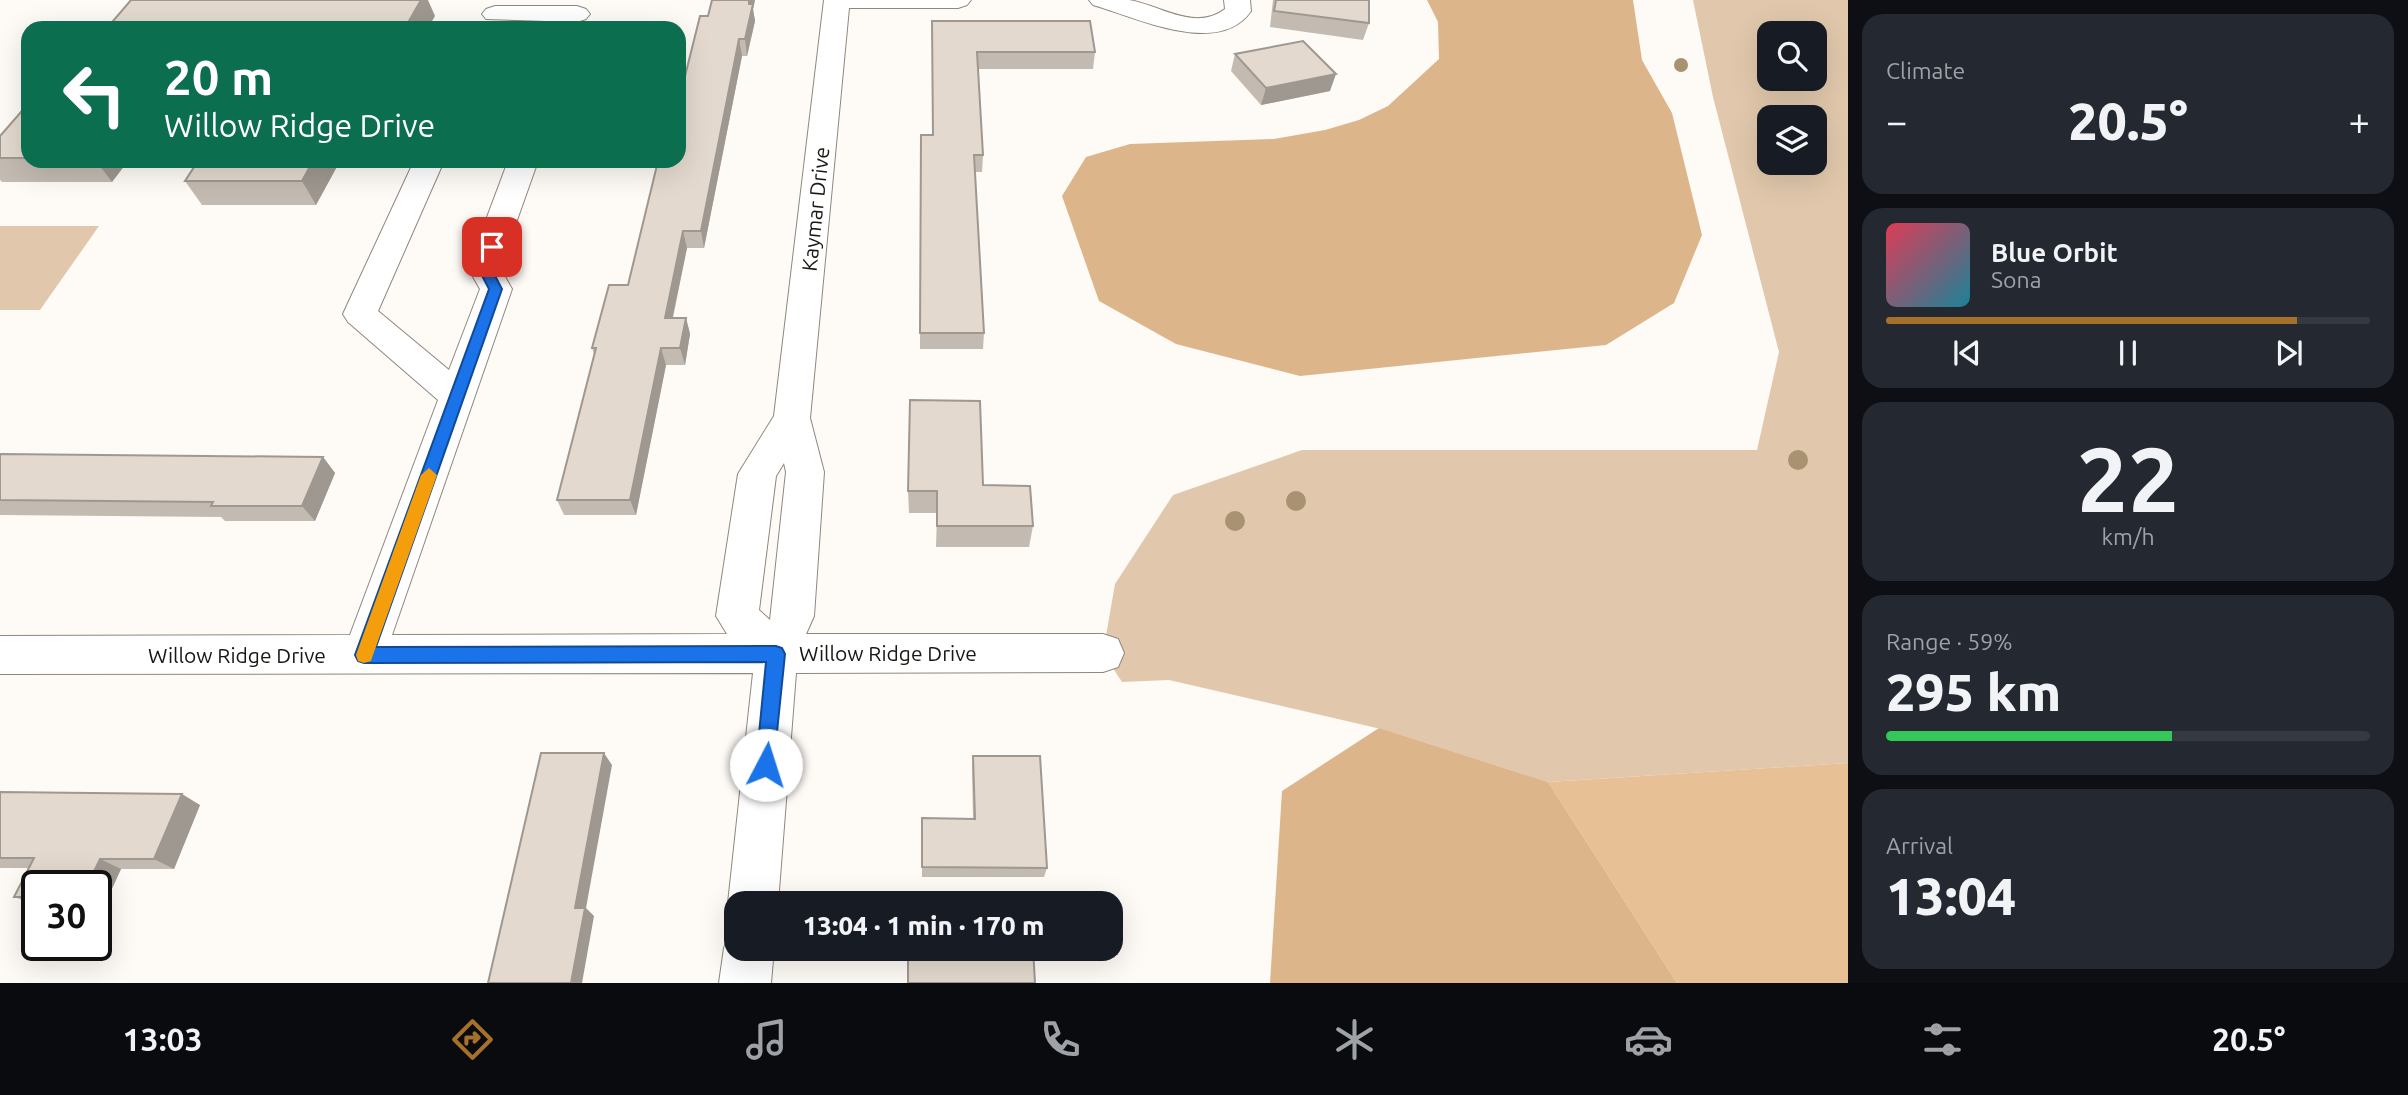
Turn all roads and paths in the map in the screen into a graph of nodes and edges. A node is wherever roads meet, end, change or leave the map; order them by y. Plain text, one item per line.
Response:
1 (837, 0) edge
2 (958, 0) edge
3 (1102, 0) edge
4 (1237, 0) edge
5 (495, 14) edge
6 (577, 14) edge
7 (426, 168) edge
8 (520, 168) edge
9 (457, 396) junction
10 (792, 418) junction
11 (1103, 653) dead end
12 (776, 654) junction
13 (0, 655) edge
14 (364, 655) junction
15 (754, 891) edge
16 (748, 961) edge
17 (745, 983) edge

1 - 2 street
1 - 10 street, Kaymar Drive
3 - 4 street
5 - 6 street
7 - 9 street
8 - 9 street
9 - 14 street
10 - 12 street, Kaymar Drive
10 - 12 street, Kaymar Drive
11 - 12 street, Willow Ridge Drive
12 - 14 street, Willow Ridge Drive
12 - 15 street, Kaymar Drive
13 - 14 street, Willow Ridge Drive
16 - 17 street

